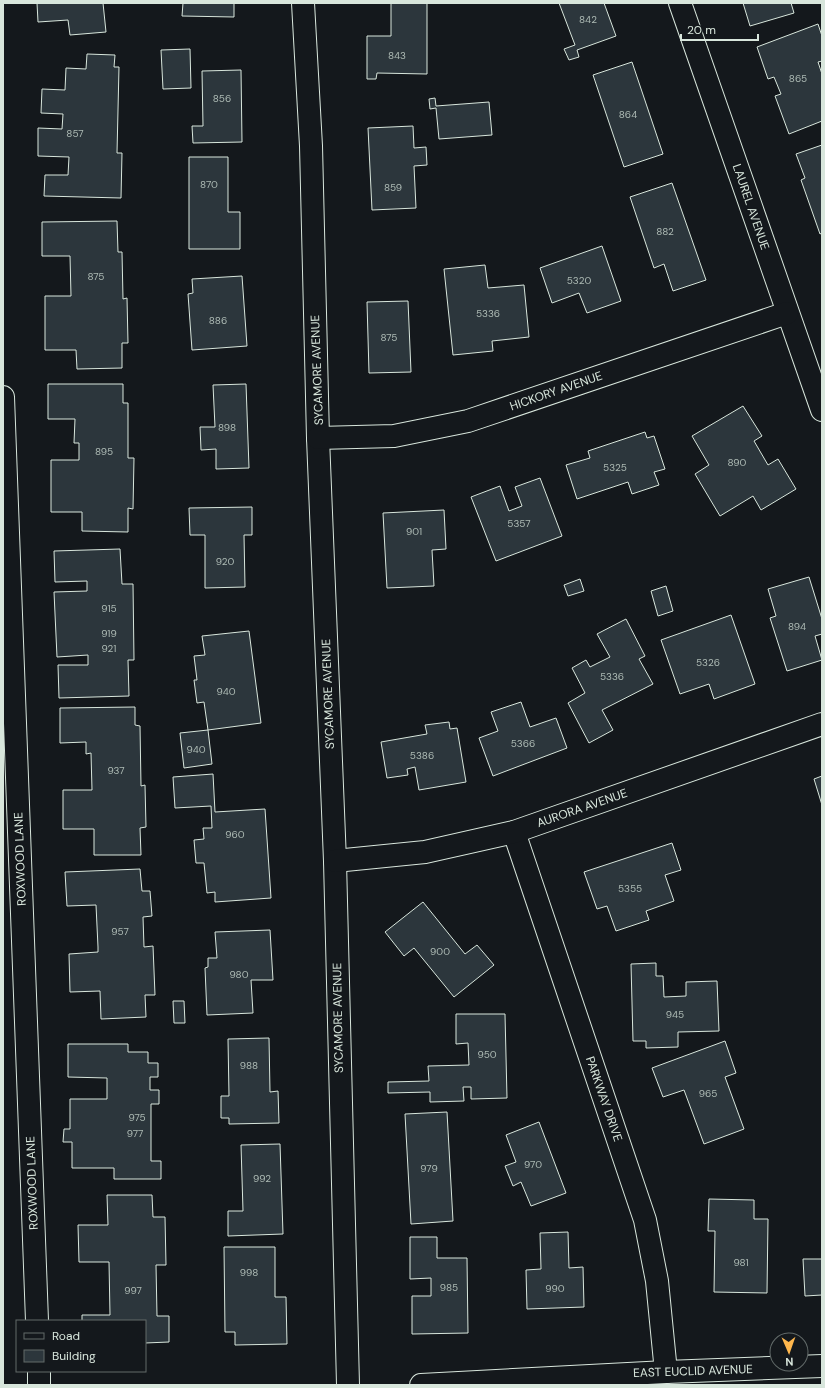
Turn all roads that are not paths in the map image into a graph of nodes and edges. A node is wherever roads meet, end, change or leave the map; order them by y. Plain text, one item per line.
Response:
1 (303, 3) edge
2 (680, 3) edge
3 (787, 313) junction
4 (3, 397) edge
5 (822, 410) edge
6 (318, 438) junction
7 (822, 724) edge
8 (514, 832) junction
9 (334, 861) junction
10 (37, 1320) edge
11 (822, 1366) edge
12 (39, 1372) edge
13 (666, 1372) junction
14 (39, 1385) edge
15 (348, 1385) edge
16 (421, 1385) edge

1 - 6 street, SYCAMORE AVENUE
2 - 3 street, LAUREL AVENUE
3 - 5 street, LAUREL AVENUE
3 - 6 street, HICKORY AVENUE
4 - 10 street, ROXWOOD LANE
6 - 9 street, SYCAMORE AVENUE
7 - 8 street, AURORA AVENUE
8 - 9 street, AURORA AVENUE
8 - 13 street, PARKWAY DRIVE
9 - 15 street, SYCAMORE AVENUE
11 - 13 street, EAST EUCLID AVENUE
12 - 14 street
13 - 16 street, EAST EUCLID AVENUE

